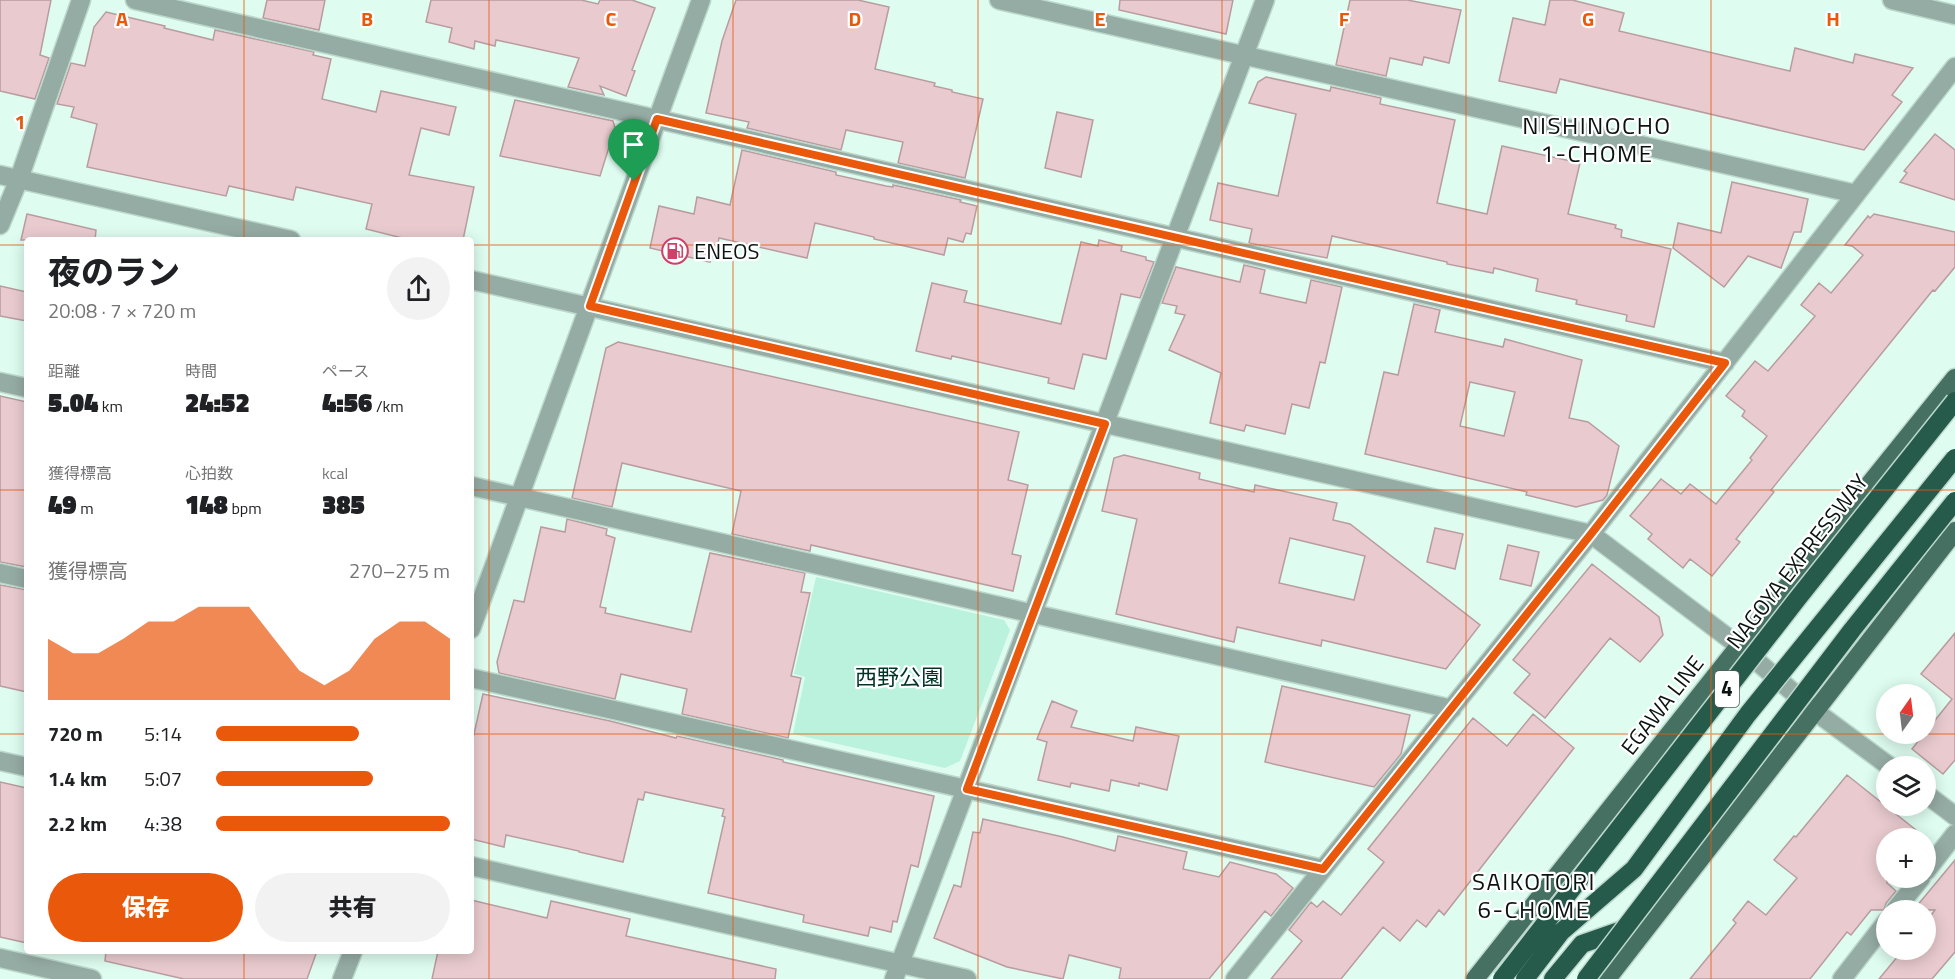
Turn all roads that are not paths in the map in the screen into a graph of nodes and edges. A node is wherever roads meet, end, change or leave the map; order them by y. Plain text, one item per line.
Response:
1 (81, 0) edge
2 (135, 0) edge
3 (701, 0) edge
4 (999, 0) edge
5 (1265, 0) edge
6 (1892, 0) edge
7 (1955, 15) edge
8 (1244, 56) junction
9 (1955, 67) edge
10 (657, 119) junction
11 (0, 175) edge
12 (19, 179) junction
13 (1856, 194) junction
14 (0, 225) edge
15 (278, 237) edge
16 (1175, 237) junction
17 (474, 281) edge
18 (590, 306) junction
19 (1725, 363) junction
20 (1955, 378) edge
21 (0, 382) edge
22 (24, 387) edge
23 (1955, 401) edge
24 (1105, 424) junction
25 (1955, 458) edge
26 (474, 487) edge
27 (520, 496) junction
28 (1955, 501) edge
29 (1955, 531) edge
30 (1591, 534) junction
31 (0, 573) edge
32 (24, 578) edge
33 (1033, 613) junction
34 (474, 621) edge
35 (1739, 646) junction
36 (474, 679) edge
37 (1452, 709) junction
38 (1816, 712) junction
39 (1876, 756) edge
40 (0, 761) edge
41 (24, 766) edge
42 (967, 789) junction
43 (1936, 802) edge
44 (1955, 816) edge
45 (1955, 834) edge
46 (1936, 858) edge
47 (474, 867) edge
48 (1323, 869) junction
49 (1913, 888) edge
50 (1904, 900) edge
51 (1625, 929) junction
52 (1876, 935) edge
53 (352, 954) edge
54 (0, 958) edge
55 (897, 971) edge
56 (92, 979) edge
57 (342, 979) edge
58 (967, 979) edge
59 (1235, 979) edge
60 (1475, 979) edge
61 (1502, 979) edge
62 (1525, 979) edge
63 (1553, 979) edge
64 (1586, 979) edge
65 (1607, 979) edge
66 (1842, 979) edge

1 - 12 street
2 - 10 street
3 - 10 street
4 - 8 street
5 - 8 street
6 - 7 street
8 - 13 street
8 - 16 street
9 - 13 street
10 - 16 street
10 - 18 street
11 - 12 street
12 - 14 street
12 - 15 street
13 - 19 street
16 - 19 street
16 - 24 street
17 - 18 street
18 - 24 street
18 - 27 street
19 - 30 street
20 - 35 main road, EGAWA LINE
21 - 22 street
23 - 61 highway, NAGOYA EXPRESSWAY / 4, bridge
24 - 30 street
24 - 33 street
25 - 62 highway, bridge
26 - 27 street
27 - 33 street
27 - 34 street
28 - 51 highway, bridge
29 - 38 main road
30 - 35 street
30 - 37 street
31 - 32 street
33 - 37 street
33 - 42 street
35 - 38 street
35 - 60 main road, EGAWA LINE
36 - 42 street
37 - 48 street
38 - 39 street
38 - 65 main road
40 - 41 street
42 - 48 street
42 - 55 street
43 - 44 street
45 - 46 street
47 - 55 street
48 - 59 street
49 - 50 street
51 - 63 highway
51 - 64 highway, bridge
52 - 66 street
53 - 57 street
54 - 56 street
55 - 58 street

